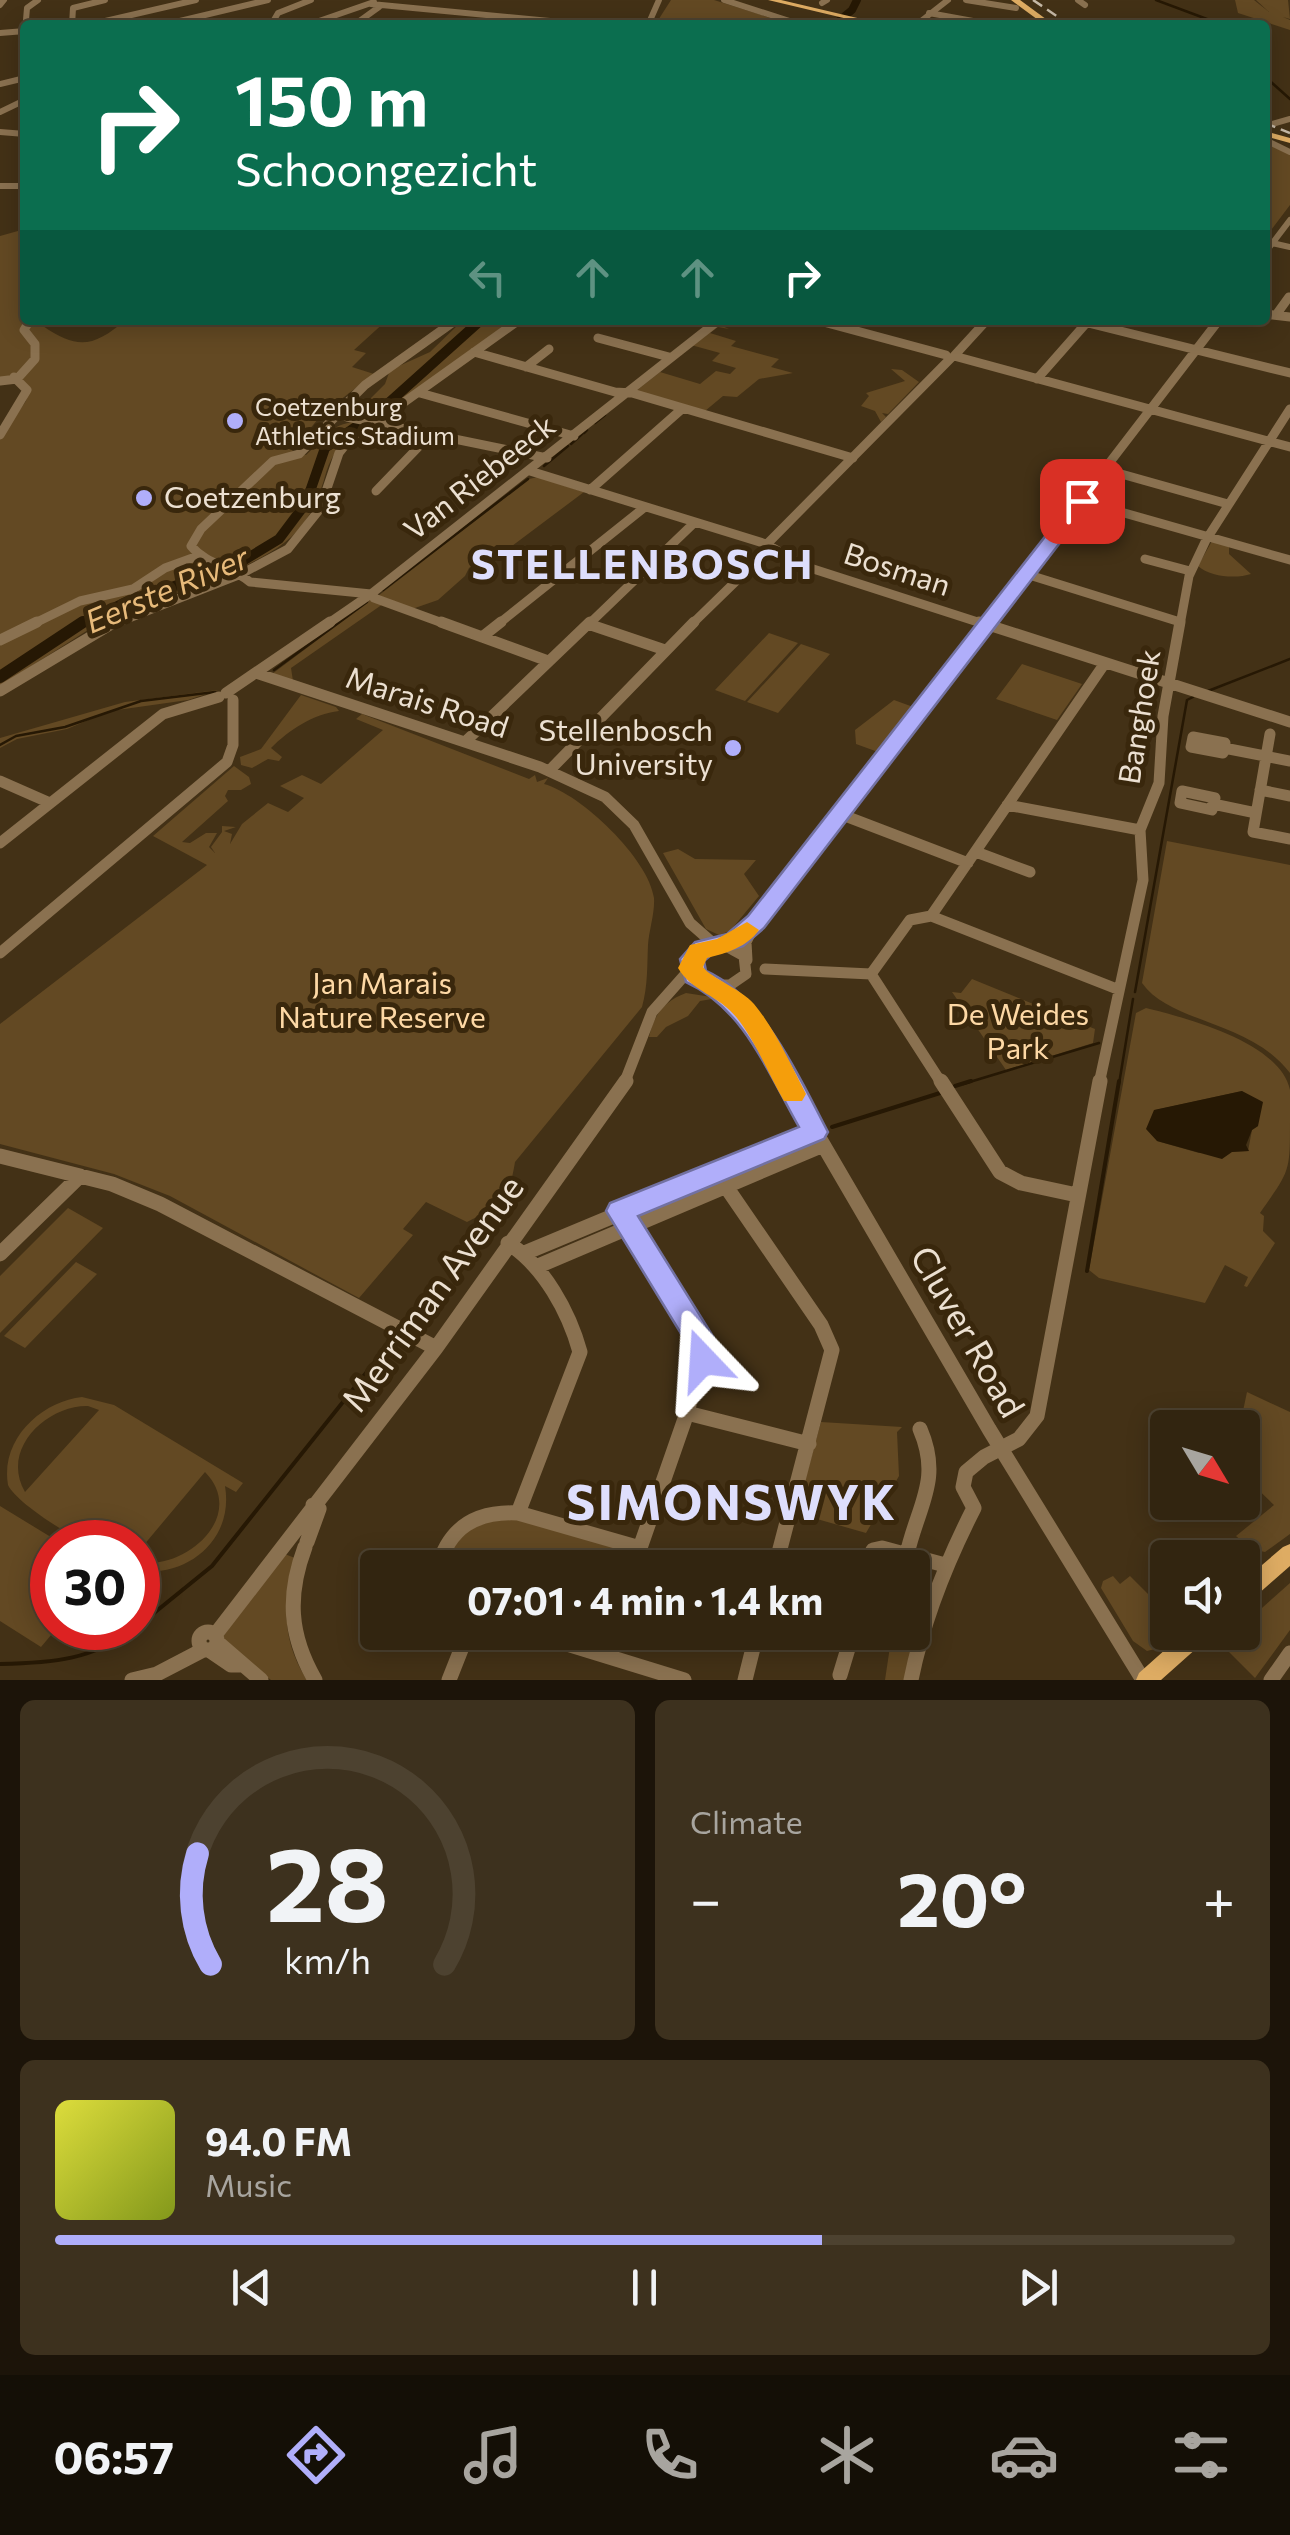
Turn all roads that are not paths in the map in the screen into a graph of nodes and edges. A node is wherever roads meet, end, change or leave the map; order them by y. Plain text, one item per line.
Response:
1 (38, 0) edge
2 (109, 0) edge
3 (196, 0) edge
4 (221, 0) edge
5 (268, 0) edge
6 (286, 0) edge
7 (311, 0) edge
8 (388, 0) edge
9 (724, 0) edge
10 (772, 0) edge
11 (785, 0) edge
12 (948, 0) edge
13 (966, 0) edge
14 (1013, 2) edge
15 (376, 3) edge
16 (298, 4) junction
17 (229, 9) junction
18 (834, 12) junction
19 (929, 13) junction
20 (205, 15) junction
21 (855, 17) junction
22 (321, 19) dead end
23 (26, 20) edge
24 (72, 20) edge
25 (121, 20) edge
26 (184, 20) edge
27 (212, 20) edge
28 (273, 20) edge
29 (543, 20) edge
30 (786, 20) edge
31 (866, 20) edge
32 (870, 20) edge
33 (921, 20) edge
34 (967, 20) edge
35 (1039, 20) edge
36 (1290, 220) edge
37 (1272, 244) junction
38 (1270, 247) edge
39 (1290, 247) edge
40 (1289, 296) edge
41 (1270, 315) edge
42 (1276, 316) junction
43 (1290, 318) edge
44 (27, 325) edge
45 (451, 325) edge
46 (513, 325) edge
47 (711, 325) edge
48 (834, 325) edge
49 (982, 325) edge
50 (1081, 325) edge
51 (1099, 325) edge
52 (1214, 325) edge
53 (598, 338) dead end
54 (549, 349) dead end
55 (1196, 350) junction
56 (474, 352) junction
57 (669, 357) junction
58 (950, 358) junction
59 (526, 367) junction
60 (1290, 373) edge
61 (0, 378) edge
62 (16, 379) junction
63 (1037, 379) junction
64 (420, 393) junction
65 (626, 393) junction
66 (683, 408) junction
67 (1290, 409) edge
68 (1152, 410) junction
69 (340, 417) junction
70 (374, 423) junction
71 (430, 435) junction
72 (0, 436) edge
73 (574, 436) junction
74 (1269, 442) junction
75 (1290, 447) edge
76 (548, 458) junction
77 (852, 458) junction
78 (1107, 470) junction
79 (530, 472) junction
80 (590, 490) junction
81 (376, 491) dead end
82 (1082, 501) junction
83 (1228, 504) junction
84 (644, 507) junction
85 (694, 523) junction
86 (1208, 537) junction
87 (767, 546) junction
88 (198, 556) junction
89 (1146, 559) dead end
90 (1290, 560) edge
91 (1190, 571) junction
92 (236, 572) junction
93 (1026, 574) junction
94 (372, 596) junction
95 (1180, 622) junction
96 (588, 624) junction
97 (986, 625) junction
98 (482, 637) junction
99 (0, 640) edge
100 (664, 650) junction
101 (548, 662) junction
102 (1105, 663) junction
103 (260, 671) junction
104 (1170, 684) junction
105 (0, 691) edge
106 (226, 698) junction
107 (1290, 722) edge
108 (1270, 734) dead end
109 (466, 742) junction
110 (1224, 748) dead end
111 (1266, 756) junction
112 (1290, 761) edge
113 (550, 770) junction
114 (0, 781) edge
115 (1260, 790) junction
116 (1290, 796) edge
117 (50, 803) junction
118 (1214, 804) dead end
119 (1007, 805) junction
120 (1256, 813) junction
121 (840, 814) junction
122 (1140, 830) junction
123 (1290, 839) edge
124 (0, 843) edge
125 (972, 857) junction
126 (1030, 872) dead end
127 (931, 916) junction
128 (756, 922) junction
129 (690, 923) junction
130 (720, 945) junction
131 (0, 953) edge
132 (747, 960) junction
133 (692, 961) junction
134 (765, 969) dead end
135 (870, 974) junction
136 (743, 978) junction
137 (702, 982) junction
138 (718, 986) junction
139 (1117, 990) junction
140 (664, 998) junction
141 (746, 1011) junction
142 (819, 1138) junction
143 (0, 1156) edge
144 (80, 1176) junction
145 (721, 1179) junction
146 (1078, 1196) junction
147 (620, 1211) junction
148 (630, 1226) junction
149 (508, 1242) junction
150 (527, 1252) junction
151 (0, 1254) edge
152 (536, 1267) junction
153 (436, 1348) junction
154 (688, 1413) junction
155 (920, 1429) dead end
156 (809, 1444) junction
157 (1002, 1450) junction
158 (313, 1505) junction
159 (518, 1513) junction
160 (282, 1545) junction
161 (304, 1548) junction
162 (640, 1548) joint
163 (442, 1550) edge
164 (780, 1550) edge
165 (908, 1550) edge
166 (1290, 1553) edge
167 (930, 1560) edge
168 (945, 1564) junction
169 (1260, 1579) edge
170 (208, 1642) junction
171 (461, 1650) edge
172 (587, 1650) edge
173 (606, 1650) edge
174 (753, 1650) edge
175 (847, 1650) edge
176 (1179, 1650) edge
177 (1290, 1653) edge
178 (604, 1655) junction
179 (840, 1675) dead end
180 (132, 1680) edge
181 (261, 1680) edge
182 (315, 1680) edge
183 (450, 1680) edge
184 (684, 1680) edge
185 (744, 1680) edge
186 (911, 1680) edge
187 (1144, 1680) edge
188 (1271, 1680) edge

1 - 23 street
2 - 24 street
3 - 25 street
4 - 17 street
5 - 17 street
6 - 16 street
7 - 16 street
8 - 15 street
9 - 30 street
10 - 18 main road
11 - 18 main road
12 - 19 street
13 - 14 street
14 - 35 main road
15 - 22 street
15 - 29 street
16 - 28 street
17 - 20 street
18 - 21 main road
19 - 33 street
19 - 34 street
20 - 26 street
20 - 27 street
21 - 31 main road
21 - 32 main road
36 - 37 street
37 - 38 street
37 - 39 street
40 - 42 street
41 - 42 street
42 - 43 street
44 - 62 street
45 - 69 street
46 - 56 street
47 - 57 street, Van Riebeeck
48 - 58 street
49 - 58 street
50 - 63 street
51 - 55 street
52 - 55 street
53 - 57 street
54 - 59 street
55 - 60 street
55 - 68 street
56 - 59 street
56 - 64 street
57 - 65 street, Van Riebeeck
58 - 63 street
58 - 77 street
59 - 65 street
61 - 62 street
62 - 72 street
63 - 68 street
64 - 70 street
64 - 73 street
65 - 66 street
65 - 73 street, Van Riebeeck
66 - 77 street
66 - 80 street
67 - 74 street, Banghoek
68 - 74 street
68 - 78 street
69 - 70 street
69 - 88 street
70 - 71 street
70 - 92 street
71 - 76 street
71 - 81 street
73 - 76 street, Van Riebeeck
74 - 75 street
74 - 83 street, Banghoek
76 - 79 street, Van Riebeeck
77 - 87 street
78 - 82 street
78 - 83 street
79 - 80 street, Bosman
79 - 94 street, Van Riebeeck
80 - 84 street, Bosman
82 - 86 street
82 - 93 street
83 - 86 street, Banghoek
84 - 85 street, Bosman
84 - 98 street
85 - 87 street, Bosman
85 - 96 street
86 - 90 street
86 - 91 street, Banghoek
87 - 97 street, Bosman
87 - 100 street
88 - 92 street
88 - 99 street
89 - 91 street
91 - 95 street, Banghoek
92 - 94 street
92 - 105 street
93 - 95 street
93 - 97 street
94 - 98 street
94 - 103 street, Van Riebeeck
95 - 104 street, Banghoek
96 - 100 street
96 - 101 street
97 - 102 street, Bosman
97 - 121 street
98 - 101 street
100 - 113 street
101 - 109 street
102 - 104 street, Bosman
102 - 119 street
103 - 106 street, Van Riebeeck
103 - 109 street, Marais Road
104 - 107 street, Bosman
104 - 122 street, Banghoek
106 - 117 street
106 - 131 street
108 - 111 street
109 - 113 street, Marais Road
110 - 111 street
111 - 112 street
111 - 115 street
113 - 129 street, Marais Road
114 - 117 street
115 - 116 street
115 - 120 street
117 - 124 street
118 - 120 street
119 - 122 street
119 - 125 street
120 - 123 street
121 - 125 street
121 - 128 street
122 - 139 street, Banghoek
125 - 126 street
125 - 127 street
127 - 135 street
127 - 139 street
128 - 130 street
128 - 132 street
129 - 130 street, Marais Road
129 - 133 street, Marais Road
130 - 132 street
130 - 133 street
132 - 136 street
133 - 137 street
133 - 140 street, Merriman Avenue
134 - 135 street
135 - 146 street
136 - 138 street
136 - 141 street, Cluver Road
137 - 138 street
137 - 140 street
138 - 141 street, Cluver Road
139 - 146 street, Banghoek
140 - 149 street, Merriman Avenue
141 - 142 street, Cluver Road
142 - 145 street
142 - 157 street, Cluver Road
143 - 144 street
144 - 151 street
144 - 153 street
145 - 147 street
145 - 148 street
145 - 156 street
146 - 157 street, Banghoek
147 - 148 street
147 - 150 street
148 - 152 street
148 - 154 street
149 - 150 street
149 - 153 street, Merriman Avenue
150 - 152 street
152 - 159 street
153 - 158 street, Merriman Avenue
154 - 156 street
154 - 162 street
155 - 165 street
156 - 164 street
157 - 168 street, Banghoek
157 - 187 street, Cluver Road
158 - 160 street, Merriman Avenue
158 - 161 street
159 - 162 street
159 - 163 street
160 - 161 street
160 - 170 street, Merriman Avenue
161 - 182 street
166 - 169 main road
167 - 168 street
168 - 186 street
170 - 180 street
170 - 181 street
171 - 183 street
172 - 178 street
173 - 178 street
174 - 185 street
175 - 179 street
176 - 187 main road
177 - 188 street
178 - 184 street

